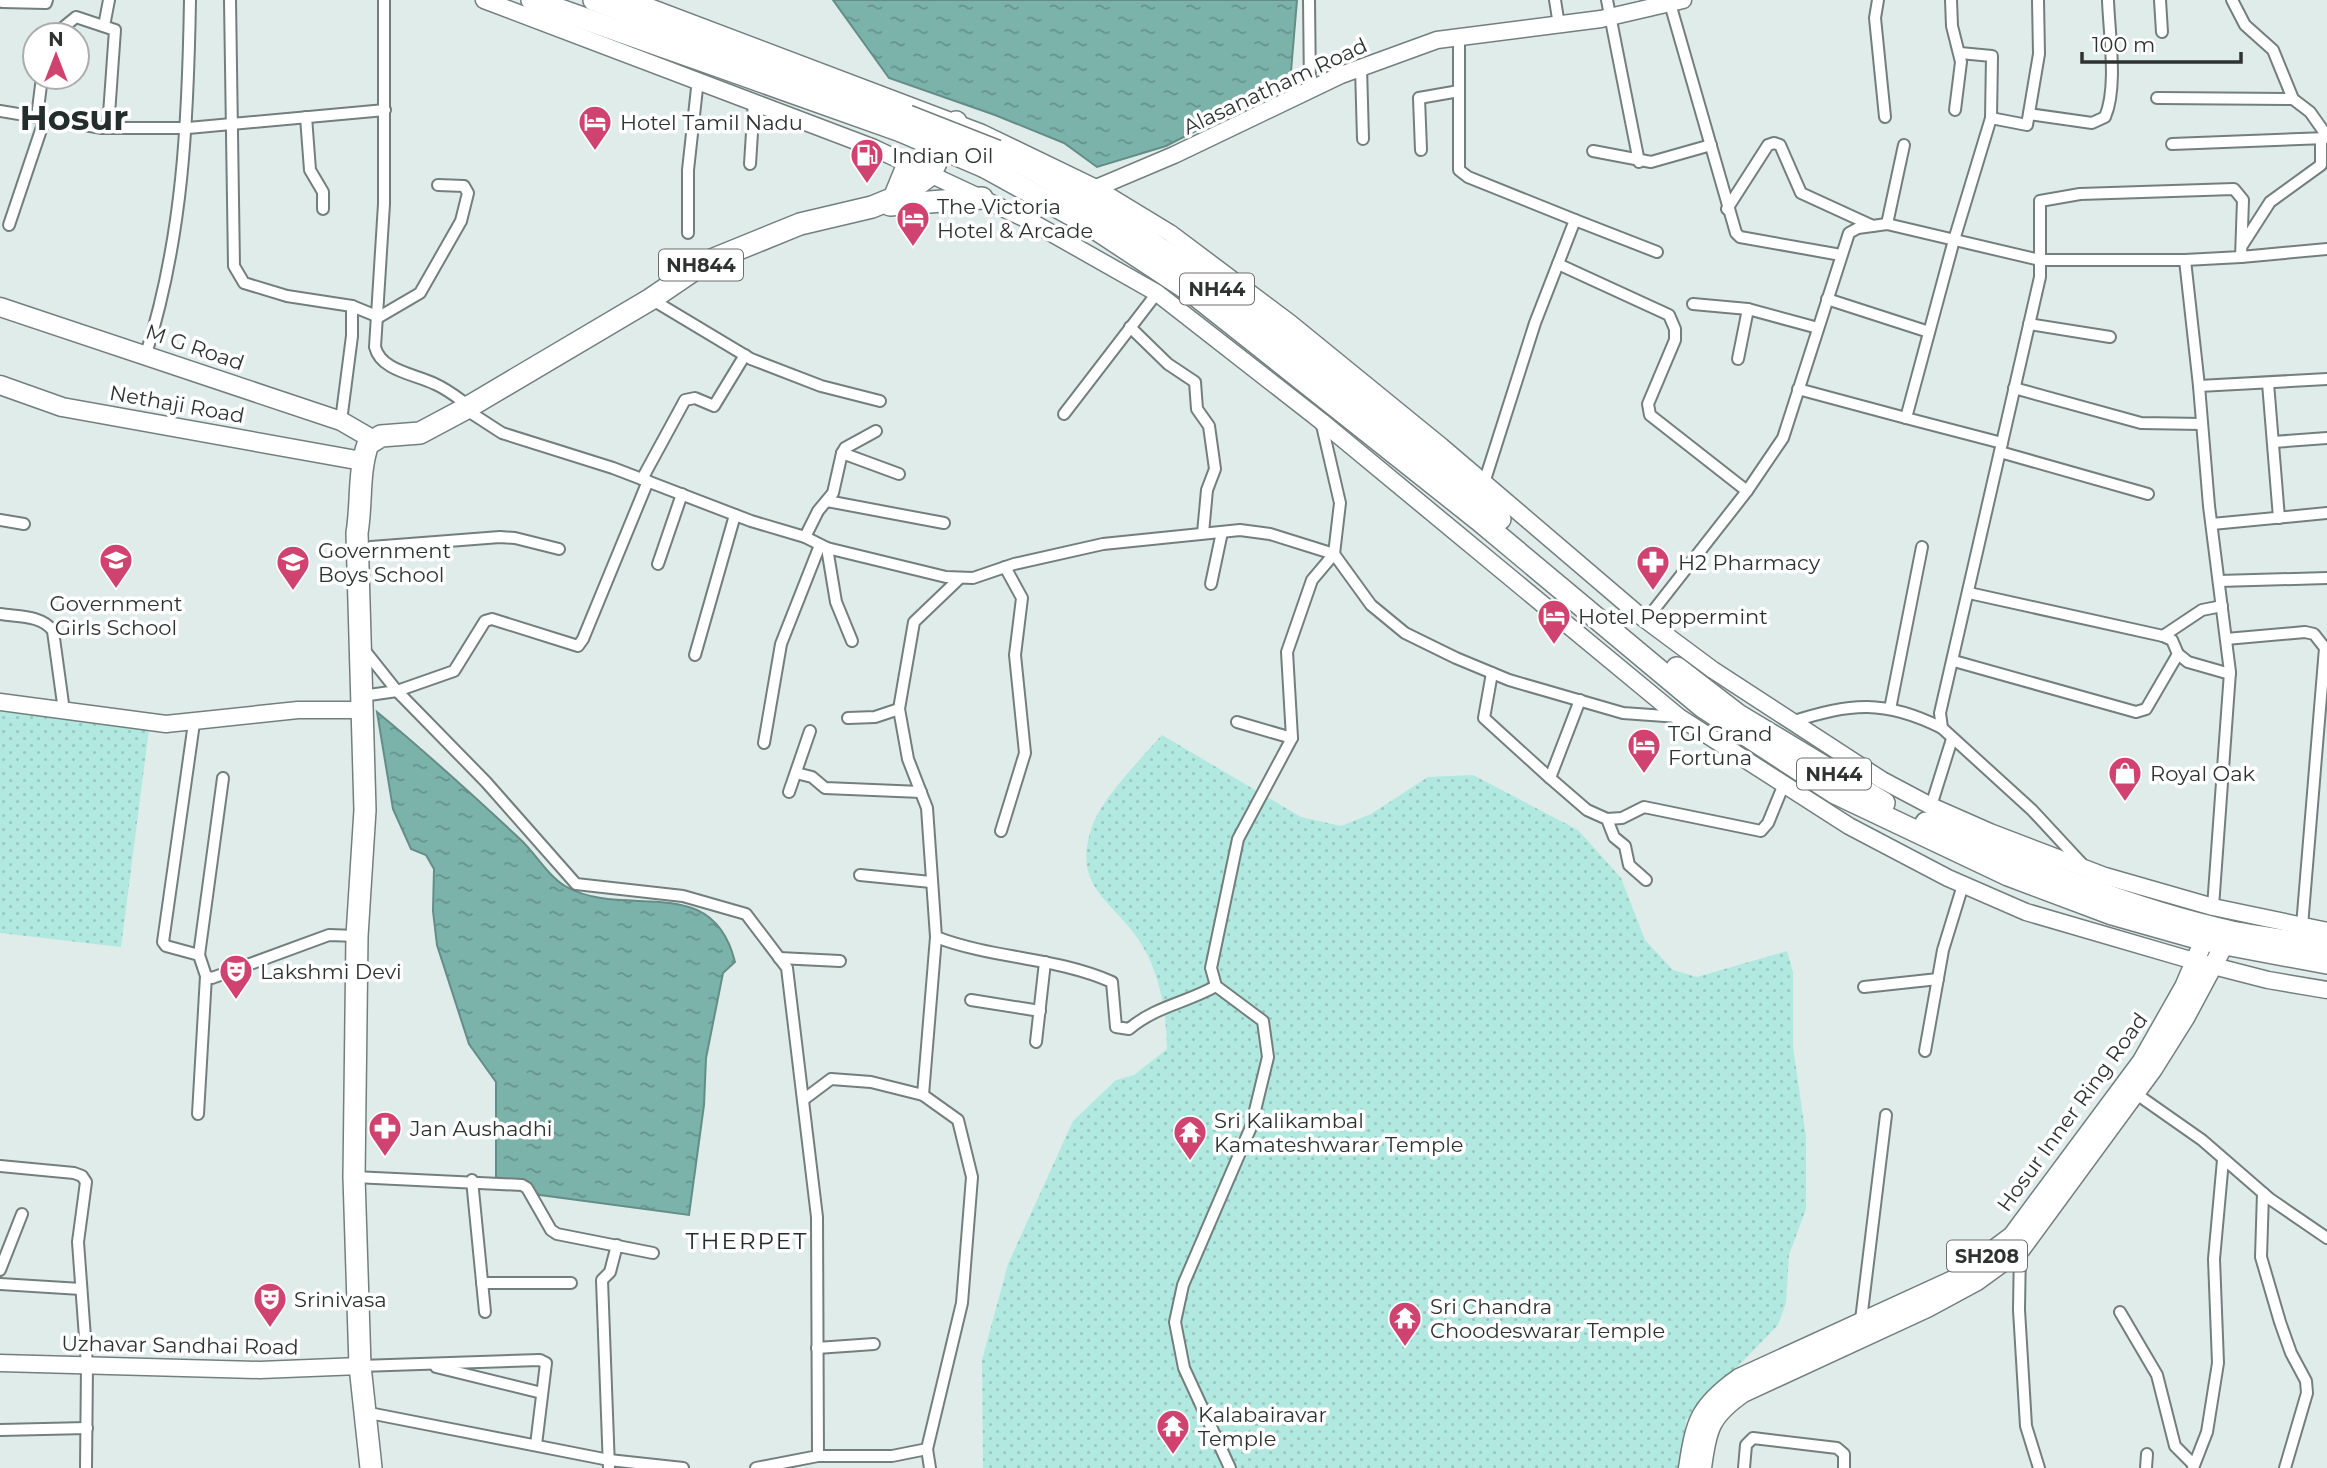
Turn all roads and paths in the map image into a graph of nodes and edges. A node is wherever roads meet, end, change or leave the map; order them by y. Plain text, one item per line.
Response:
1 (47, 0) edge
2 (109, 0) edge
3 (181, 0) edge
4 (190, 0) edge
5 (230, 0) edge
6 (384, 0) edge
7 (484, 0) edge
8 (532, 0) edge
9 (594, 0) edge
10 (631, 0) edge
11 (1309, 0) edge
12 (1555, 0) edge
13 (1607, 0) edge
14 (1878, 0) edge
15 (1951, 0) edge
16 (2038, 0) edge
17 (2108, 0) edge
18 (2160, 0) edge
19 (2232, 0) edge
20 (1674, 1) edge
21 (2, 2) dead end
22 (650, 4) edge
23 (1609, 17) junction
24 (71, 21) edge
25 (88, 21) edge
26 (91, 22) edge
27 (1559, 24) junction
28 (104, 26) junction
29 (2162, 32) dead end
30 (1459, 37) junction
31 (1960, 53) junction
32 (1361, 67) junction
33 (698, 79) junction
34 (1310, 89) junction
35 (42, 91) edge
36 (1459, 91) junction
37 (2157, 98) dead end
38 (2293, 99) junction
39 (754, 101) junction
40 (385, 110) junction
41 (1955, 110) dead end
42 (0, 111) edge
43 (2029, 114) junction
44 (306, 117) junction
45 (1885, 117) dead end
46 (41, 118) junction
47 (1991, 118) junction
48 (956, 122) junction
49 (234, 124) junction
50 (905, 124) junction
51 (108, 128) junction
52 (187, 128) junction
53 (2325, 137) edge
54 (1363, 139) dead end
55 (2172, 144) dead end
56 (1711, 145) junction
57 (1904, 145) dead end
58 (1421, 150) dead end
59 (1593, 151) dead end
60 (991, 159) junction
61 (1639, 162) junction
62 (750, 164) dead end
63 (908, 164) junction
64 (930, 175) junction
65 (438, 185) dead end
66 (1096, 188) junction
67 (894, 198) junction
68 (982, 198) junction
69 (872, 207) junction
70 (323, 209) dead end
71 (1727, 209) junction
72 (1575, 220) junction
73 (1888, 224) junction
74 (9, 225) dead end
75 (1874, 226) junction
76 (688, 233) dead end
77 (1954, 240) junction
78 (2327, 249) edge
79 (2241, 251) junction
80 (1657, 252) dead end
81 (1841, 255) junction
82 (2040, 260) junction
83 (2185, 260) junction
84 (1558, 264) junction
85 (1157, 293) junction
86 (651, 299) junction
87 (1827, 299) junction
88 (1693, 304) dead end
89 (352, 306) junction
90 (0, 307) edge
91 (1748, 309) junction
92 (379, 317) junction
93 (2029, 324) junction
94 (1130, 327) junction
95 (1818, 328) junction
96 (1929, 332) junction
97 (2110, 337) dead end
98 (146, 354) junction
99 (744, 355) junction
100 (1738, 359) dead end
101 (2327, 379) edge
102 (2268, 383) junction
103 (0, 385) edge
104 (2199, 386) junction
105 (2014, 388) junction
106 (1798, 389) junction
107 (880, 401) dead end
108 (467, 407) junction
109 (1064, 414) dead end
110 (1906, 418) junction
111 (341, 421) junction
112 (1321, 421) junction
113 (2202, 424) junction
114 (876, 431) dead end
115 (367, 435) junction
116 (2327, 439) edge
117 (2273, 442) junction
118 (2001, 448) junction
119 (842, 453) junction
120 (355, 460) junction
121 (899, 474) dead end
122 (645, 480) junction
123 (1484, 482) junction
124 (1747, 491) junction
125 (2148, 494) dead end
126 (682, 495) junction
127 (827, 501) junction
128 (2327, 513) edge
129 (735, 515) junction
130 (2278, 518) junction
131 (0, 520) edge
132 (944, 523) dead end
133 (24, 524) dead end
134 (2212, 524) junction
135 (1222, 532) junction
136 (1203, 533) junction
137 (805, 537) junction
138 (364, 540) junction
139 (823, 547) junction
140 (1922, 547) dead end
141 (559, 549) dead end
142 (1334, 554) junction
143 (658, 564) dead end
144 (1005, 567) junction
145 (960, 578) junction
146 (2327, 578) edge
147 (2219, 581) junction
148 (1212, 584) dead end
149 (1969, 593) junction
150 (2222, 606) junction
151 (0, 614) edge
152 (1646, 620) junction
153 (2163, 636) junction
154 (2226, 639) junction
155 (852, 641) dead end
156 (358, 642) junction
157 (2178, 654) junction
158 (695, 655) dead end
159 (1954, 661) junction
160 (1492, 673) junction
161 (2230, 674) junction
162 (397, 691) junction
163 (1580, 700) junction
164 (0, 702) edge
165 (362, 703) junction
166 (899, 709) junction
167 (1890, 709) junction
168 (64, 711) junction
169 (1679, 716) junction
170 (848, 718) dead end
171 (1237, 722) dead end
172 (1791, 722) junction
173 (194, 723) junction
174 (1942, 728) junction
175 (810, 731) dead end
176 (1292, 738) junction
177 (1952, 739) junction
178 (764, 743) dead end
179 (796, 773) junction
180 (223, 778) dead end
181 (1550, 778) junction
182 (1784, 784) junction
183 (789, 792) dead end
184 (920, 792) junction
185 (1931, 806) junction
186 (1607, 819) junction
187 (1001, 831) dead end
188 (2086, 869) junction
189 (860, 875) dead end
190 (1646, 880) dead end
191 (931, 882) junction
192 (1963, 885) junction
193 (2213, 907) junction
194 (2302, 926) junction
195 (2327, 931) edge
196 (357, 936) junction
197 (936, 937) junction
198 (2214, 943) junction
199 (2327, 947) edge
200 (199, 955) junction
201 (779, 958) junction
202 (839, 961) dead end
203 (2194, 961) junction
204 (1045, 962) junction
205 (2327, 963) edge
206 (2213, 966) junction
207 (206, 976) junction
208 (1938, 979) junction
209 (1216, 986) junction
210 (1864, 987) dead end
211 (2327, 990) edge
212 (971, 1000) dead end
213 (1040, 1011) junction
214 (1037, 1042) dead end
215 (1924, 1051) dead end
216 (2135, 1093) junction
217 (923, 1094) junction
218 (803, 1100) junction
219 (198, 1114) dead end
220 (1886, 1115) dead end
221 (2223, 1160) junction
222 (0, 1166) edge
223 (354, 1177) junction
224 (472, 1180) junction
225 (2263, 1193) junction
226 (22, 1214) dead end
227 (2327, 1238) edge
228 (2017, 1242) junction
229 (617, 1245) junction
230 (653, 1253) dead end
231 (0, 1270) edge
232 (482, 1283) junction
233 (571, 1283) dead end
234 (0, 1284) edge
235 (81, 1289) junction
236 (485, 1312) dead end
237 (2120, 1312) dead end
238 (1861, 1320) junction
239 (874, 1345) dead end
240 (817, 1348) junction
241 (0, 1363) edge
242 (424, 1363) junction
243 (87, 1364) junction
244 (360, 1366) junction
245 (542, 1393) junction
246 (364, 1412) junction
247 (87, 1428) junction
248 (0, 1430) edge
249 (536, 1445) junction
250 (927, 1449) junction
251 (2147, 1454) dead end
252 (818, 1456) junction
253 (609, 1464) edge
254 (2193, 1466) edge
255 (657, 1467) edge
256 (86, 1468) edge
257 (371, 1468) edge
258 (683, 1468) edge
259 (756, 1468) edge
260 (930, 1468) edge
261 (1230, 1468) edge
262 (1688, 1468) edge
263 (1702, 1468) edge
264 (1744, 1468) edge
265 (1844, 1468) edge
266 (2039, 1468) edge
267 (2146, 1468) edge
268 (2285, 1468) edge

1 - 21 street
2 - 28 street
3 - 4 street
4 - 52 street
5 - 49 street
6 - 40 street
7 - 33 street
8 - 50 highway, NH44
9 - 50 highway, NH44
10 - 22 street
11 - 34 street
12 - 27 street
13 - 23 street
14 - 45 street
15 - 31 street
16 - 43 street
17 - 43 street
18 - 29 street
19 - 38 street
20 - 23 street, Alasanatham Road
20 - 56 street
22 - 48 street
23 - 27 street, Alasanatham Road
23 - 61 street
24 - 25 street
26 - 28 street
27 - 30 street, Alasanatham Road
28 - 51 street
30 - 32 street, Alasanatham Road
30 - 36 street
31 - 41 street
31 - 47 street
32 - 34 street, Alasanatham Road
32 - 54 street
33 - 39 street
33 - 76 street
34 - 66 street, Alasanatham Road
35 - 46 street
36 - 58 street
36 - 72 street
37 - 38 street
38 - 53 street
39 - 62 street
39 - 63 street
40 - 44 street
40 - 92 street
42 - 46 street
43 - 47 street
44 - 49 street
44 - 70 street
46 - 51 street
46 - 74 street
47 - 77 street
48 - 64 highway
48 - 66 street
49 - 52 street
49 - 89 street
50 - 60 highway, NH44, bridge
51 - 52 street
52 - 98 street
53 - 55 street
53 - 79 street
56 - 61 street
56 - 71 street
57 - 73 street
59 - 61 street
60 - 198 highway, NH44
60 - 199 highway, NH44
63 - 64 street
63 - 67 highway
64 - 67 highway, NH844
64 - 68 street
65 - 92 street
66 - 123 street
67 - 69 highway, NH844
68 - 69 highway
68 - 85 street
69 - 86 highway, NH844
71 - 75 street
71 - 81 street
72 - 80 street
72 - 84 street
73 - 75 street
73 - 77 street
75 - 81 street
77 - 82 street
77 - 96 street
78 - 79 street
79 - 82 street
79 - 83 street
81 - 87 street
82 - 83 street
82 - 93 street
83 - 104 street
84 - 123 street
84 - 124 street
85 - 94 street
85 - 112 street
86 - 99 street
86 - 108 highway, NH844
87 - 95 street
87 - 96 street
88 - 91 street
89 - 92 street
89 - 111 street
90 - 98 main road, M G Road
91 - 95 street
91 - 100 street
92 - 108 street
93 - 97 street
93 - 105 street
94 - 109 street
94 - 136 street
95 - 106 street
96 - 110 street
98 - 111 main road, M G Road
99 - 107 street
99 - 122 street
101 - 102 street
102 - 104 street
102 - 117 street
103 - 120 main road, Nethaji Road
104 - 113 street
105 - 113 street
105 - 118 street
106 - 110 street
106 - 124 street
108 - 115 highway, NH844
108 - 122 street
110 - 118 street
111 - 115 main road, M G Road
112 - 142 street
112 - 169 street
113 - 134 street
114 - 119 street
115 - 120 highway
116 - 117 street
117 - 130 street
118 - 125 street
118 - 149 street
119 - 121 street
119 - 127 street
120 - 138 highway
122 - 126 street
122 - 162 street
123 - 152 street
124 - 152 street
126 - 129 street
126 - 143 street
127 - 132 street
127 - 137 street
128 - 130 street
129 - 137 street
129 - 158 street
130 - 134 street
131 - 133 street
134 - 147 street
135 - 136 street
135 - 142 street
135 - 148 street
136 - 144 street
137 - 139 street
138 - 141 street
138 - 156 highway
139 - 145 street
139 - 155 street
139 - 178 street
140 - 167 street
142 - 160 street
142 - 176 street
144 - 145 street
144 - 187 street
145 - 166 street
146 - 147 street
147 - 150 street
149 - 153 street
149 - 159 street
150 - 153 street
150 - 154 street
151 - 168 street
152 - 172 street
153 - 157 street
154 - 161 street
154 - 194 street
156 - 162 street
156 - 165 highway
157 - 159 street
157 - 161 street
159 - 174 street
160 - 163 street
160 - 181 street
161 - 193 street
162 - 165 street
162 - 201 street
163 - 169 street
163 - 181 street
164 - 168 street
165 - 173 street
165 - 196 highway
166 - 170 street
166 - 184 street
167 - 172 street
167 - 174 street
168 - 173 street
169 - 182 street
171 - 176 street
172 - 185 street
173 - 200 street
174 - 177 street
175 - 179 street
176 - 209 street
177 - 185 street
177 - 188 street
179 - 183 street
179 - 184 street
180 - 200 street
181 - 186 street
182 - 186 street
182 - 192 street
184 - 191 street
185 - 188 street
186 - 190 street
188 - 193 street
189 - 191 street
191 - 197 street
192 - 203 street
192 - 208 street
193 - 194 street
194 - 195 street
196 - 207 street
196 - 223 highway
197 - 204 street
197 - 217 street
198 - 203 main road, Hosur Inner Ring Road / SH208
198 - 205 highway, NH44
198 - 206 main road, Hosur Inner Ring Road / SH208
200 - 207 street
201 - 202 street
201 - 218 street
203 - 206 street
203 - 228 main road, Hosur Inner Ring Road / SH208
204 - 209 street
204 - 213 street
206 - 211 street
206 - 216 main road, Hosur Inner Ring Road / SH208
207 - 219 street
208 - 210 street
208 - 215 street
209 - 261 street
212 - 213 street
213 - 214 street
216 - 221 street
216 - 228 main road, Hosur Inner Ring Road / SH208
217 - 218 street
217 - 250 street
218 - 240 street
220 - 238 street
221 - 225 street
221 - 254 street
222 - 235 street
223 - 224 street
223 - 244 highway
224 - 229 street
224 - 232 street
225 - 227 street
225 - 268 street
226 - 231 street
228 - 238 main road, Hosur Inner Ring Road / SH208
228 - 263 main road, Hosur Inner Ring Road / SH208
228 - 266 street
229 - 230 street
229 - 253 street
232 - 233 street
232 - 236 street
234 - 235 street
235 - 243 street
237 - 254 street
238 - 262 main road, Hosur Inner Ring Road / SH208
239 - 240 street
240 - 252 street
241 - 243 street, Uzhavar Sandhai Road
242 - 244 street
242 - 245 street
242 - 245 street
243 - 244 street, Uzhavar Sandhai Road
243 - 247 street
244 - 246 highway
245 - 249 street
246 - 249 street
246 - 257 highway
247 - 248 street
247 - 256 street
249 - 253 street
250 - 252 street
250 - 260 street
251 - 267 street
252 - 259 street
253 - 255 street
255 - 258 street
264 - 265 street

